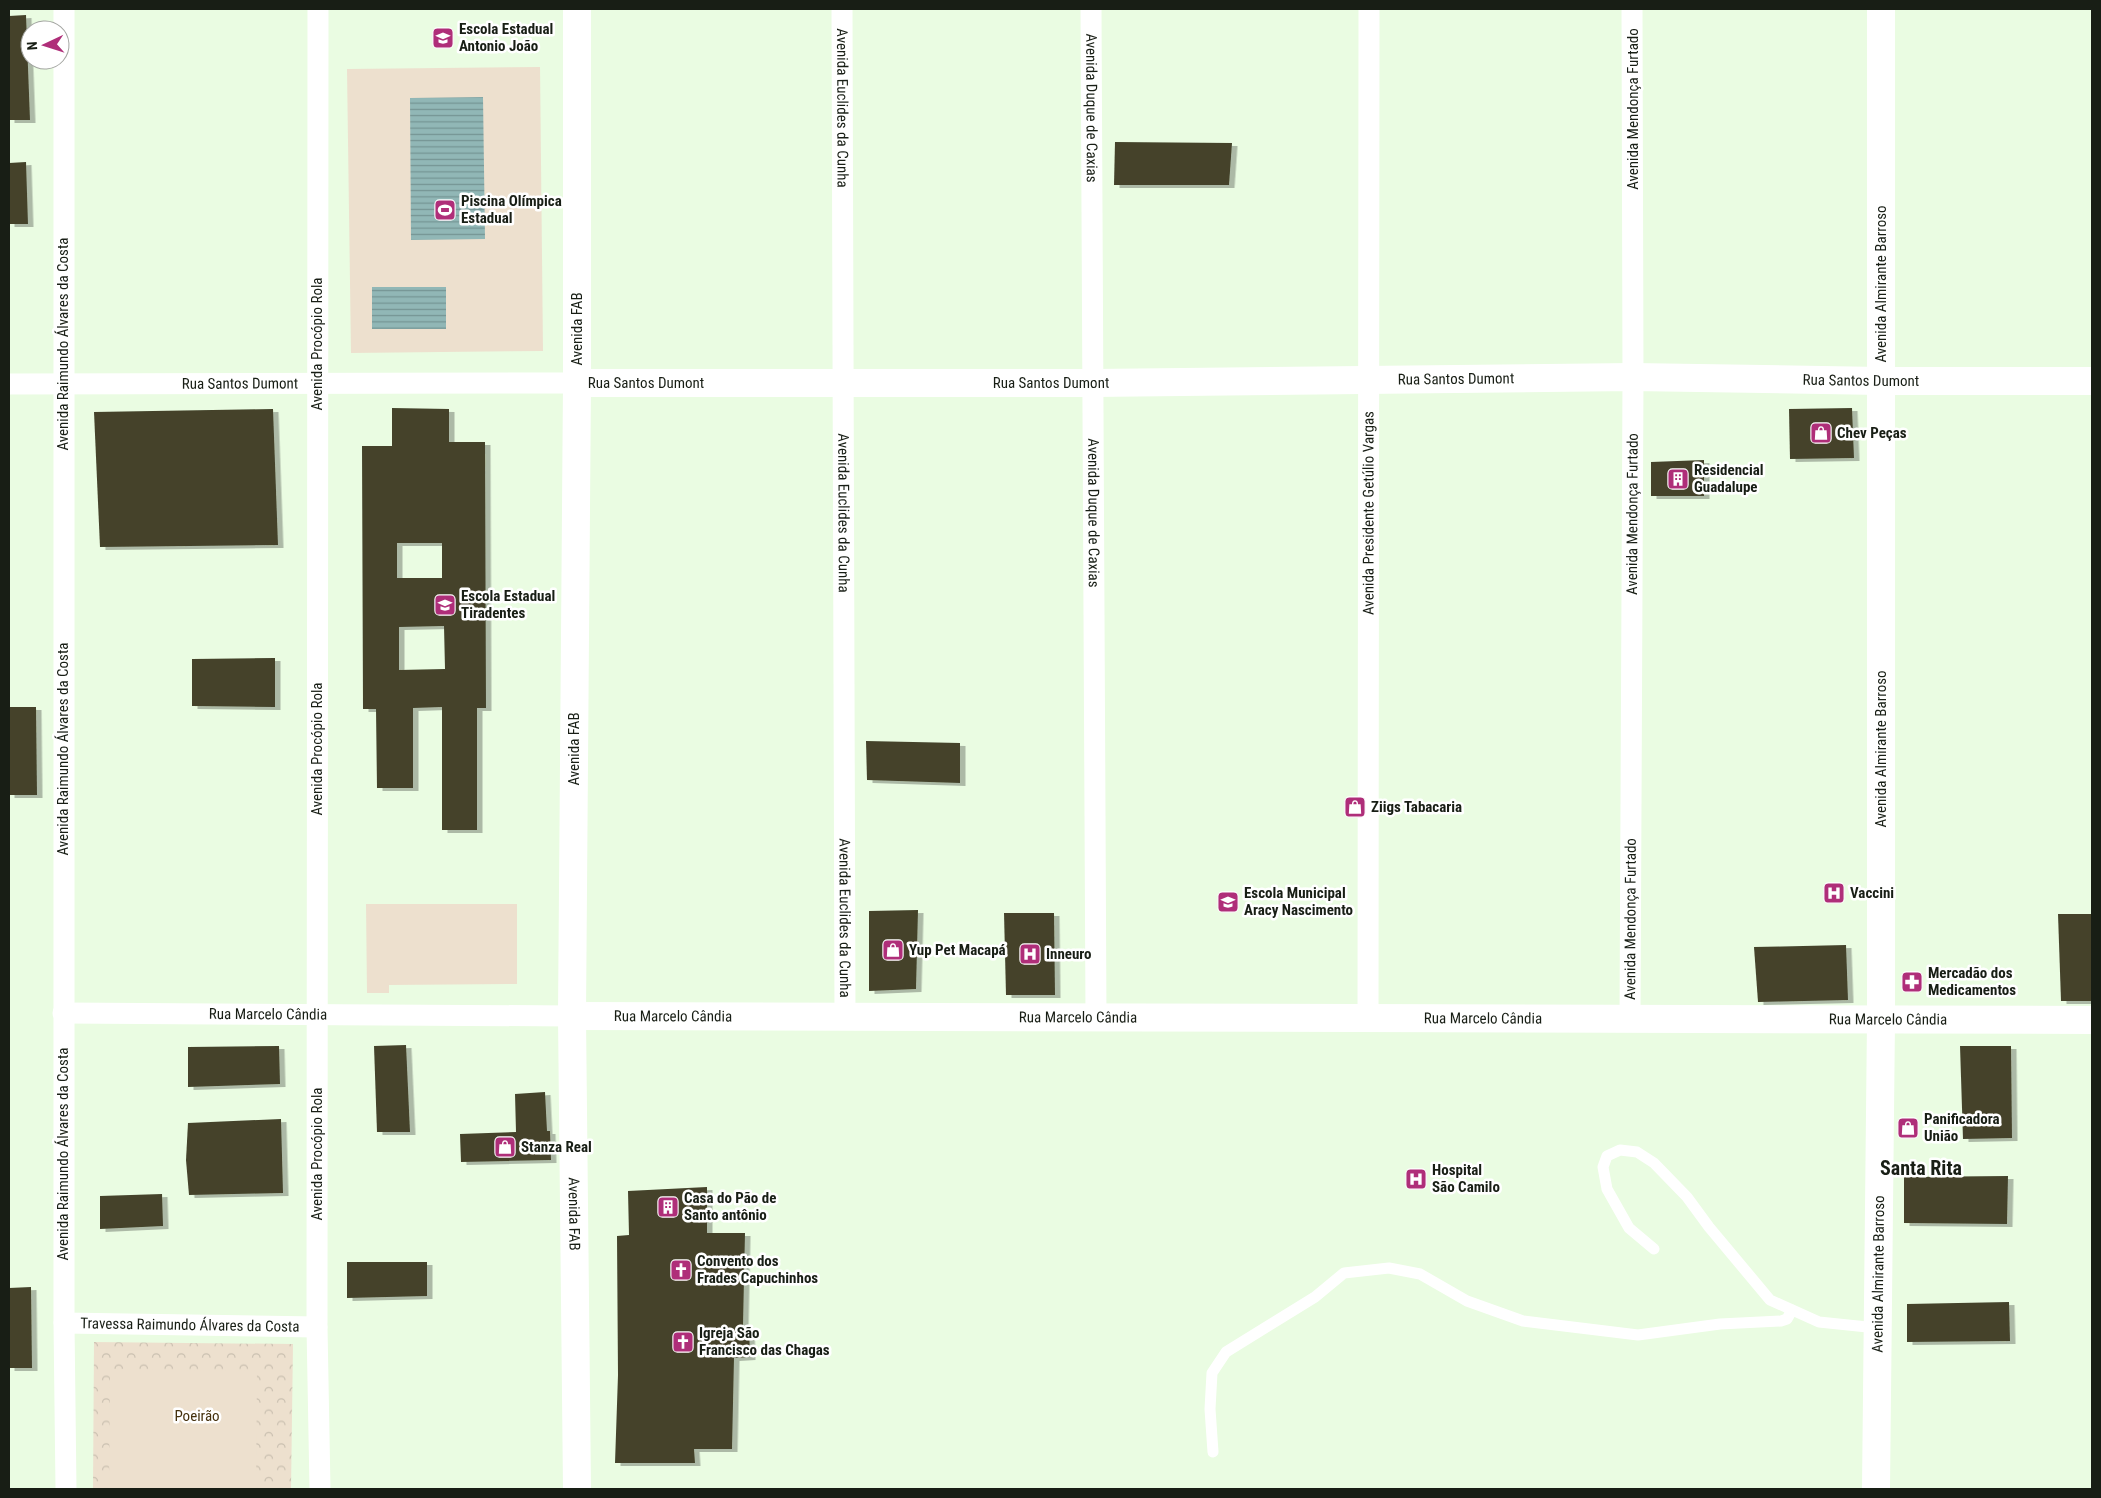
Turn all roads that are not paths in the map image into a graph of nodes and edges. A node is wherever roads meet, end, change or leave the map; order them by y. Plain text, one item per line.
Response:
1 (64, 9) edge
2 (318, 9) edge
3 (577, 9) edge
4 (842, 9) edge
5 (1091, 9) edge
6 (1369, 9) edge
7 (1632, 9) edge
8 (1882, 9) edge
9 (1633, 377) junction
10 (1370, 381) junction
11 (1881, 381) junction
12 (2092, 381) edge
13 (577, 382) junction
14 (842, 383) junction
15 (1093, 383) junction
16 (9, 384) edge
17 (317, 384) junction
18 (63, 385) junction
19 (63, 1013) junction
20 (317, 1014) junction
21 (572, 1016) junction
22 (844, 1016) junction
23 (1096, 1017) junction
24 (1368, 1018) junction
25 (1630, 1019) junction
26 (1881, 1020) junction
27 (2092, 1020) edge
28 (1654, 1249) dead end
29 (1792, 1310) junction
30 (64, 1323) junction
31 (317, 1327) junction
32 (1877, 1328) junction
33 (1213, 1452) dead end
34 (66, 1489) edge
35 (320, 1489) edge
36 (577, 1489) edge
37 (1876, 1489) edge

1 - 18 street, Avenida Raimundo Álvares da Costa
2 - 17 street, Avenida Procópio Rola
3 - 13 street, Avenida FAB
4 - 14 street, Avenida Euclides da Cunha
5 - 15 street, Avenida Duque de Caxias
6 - 10 street, Avenida Presidente Getúlio Vargas
7 - 9 street, Avenida Mendonça Furtado
8 - 11 street, Avenida Almirante Barroso
9 - 10 street, Rua Santos Dumont
9 - 11 street, Rua Santos Dumont
9 - 25 street, Avenida Mendonça Furtado
10 - 15 street, Rua Santos Dumont
10 - 24 street, Avenida Presidente Getúlio Vargas
11 - 12 street, Rua Santos Dumont
11 - 26 street, Avenida Almirante Barroso
13 - 14 street, Rua Santos Dumont
13 - 17 street, Rua Santos Dumont
13 - 21 street, Avenida FAB
14 - 15 street, Rua Santos Dumont
14 - 22 street, Avenida Euclides da Cunha
15 - 23 street, Avenida Duque de Caxias
16 - 18 street, Rua Santos Dumont
17 - 18 street, Rua Santos Dumont
17 - 20 street, Avenida Procópio Rola
18 - 19 street, Avenida Raimundo Álvares da Costa
19 - 20 street, Rua Marcelo Cândia
19 - 30 street, Avenida Raimundo Álvares da Costa
20 - 21 street, Rua Marcelo Cândia
20 - 31 street, Avenida Procópio Rola
21 - 22 street, Rua Marcelo Cândia
21 - 36 street, Avenida FAB
22 - 23 street, Rua Marcelo Cândia
23 - 24 street, Rua Marcelo Cândia
24 - 25 street, Rua Marcelo Cândia
25 - 26 street, Rua Marcelo Cândia
26 - 27 street, Rua Marcelo Cândia
26 - 32 street, Avenida Almirante Barroso
28 - 29 lane
29 - 32 lane
29 - 33 lane
30 - 31 street, Travessa Raimundo Álvares da Costa
30 - 34 street, Avenida Raimundo Álvares da Costa
31 - 35 street, Avenida Procópio Rola
32 - 37 street, Avenida Almirante Barroso

